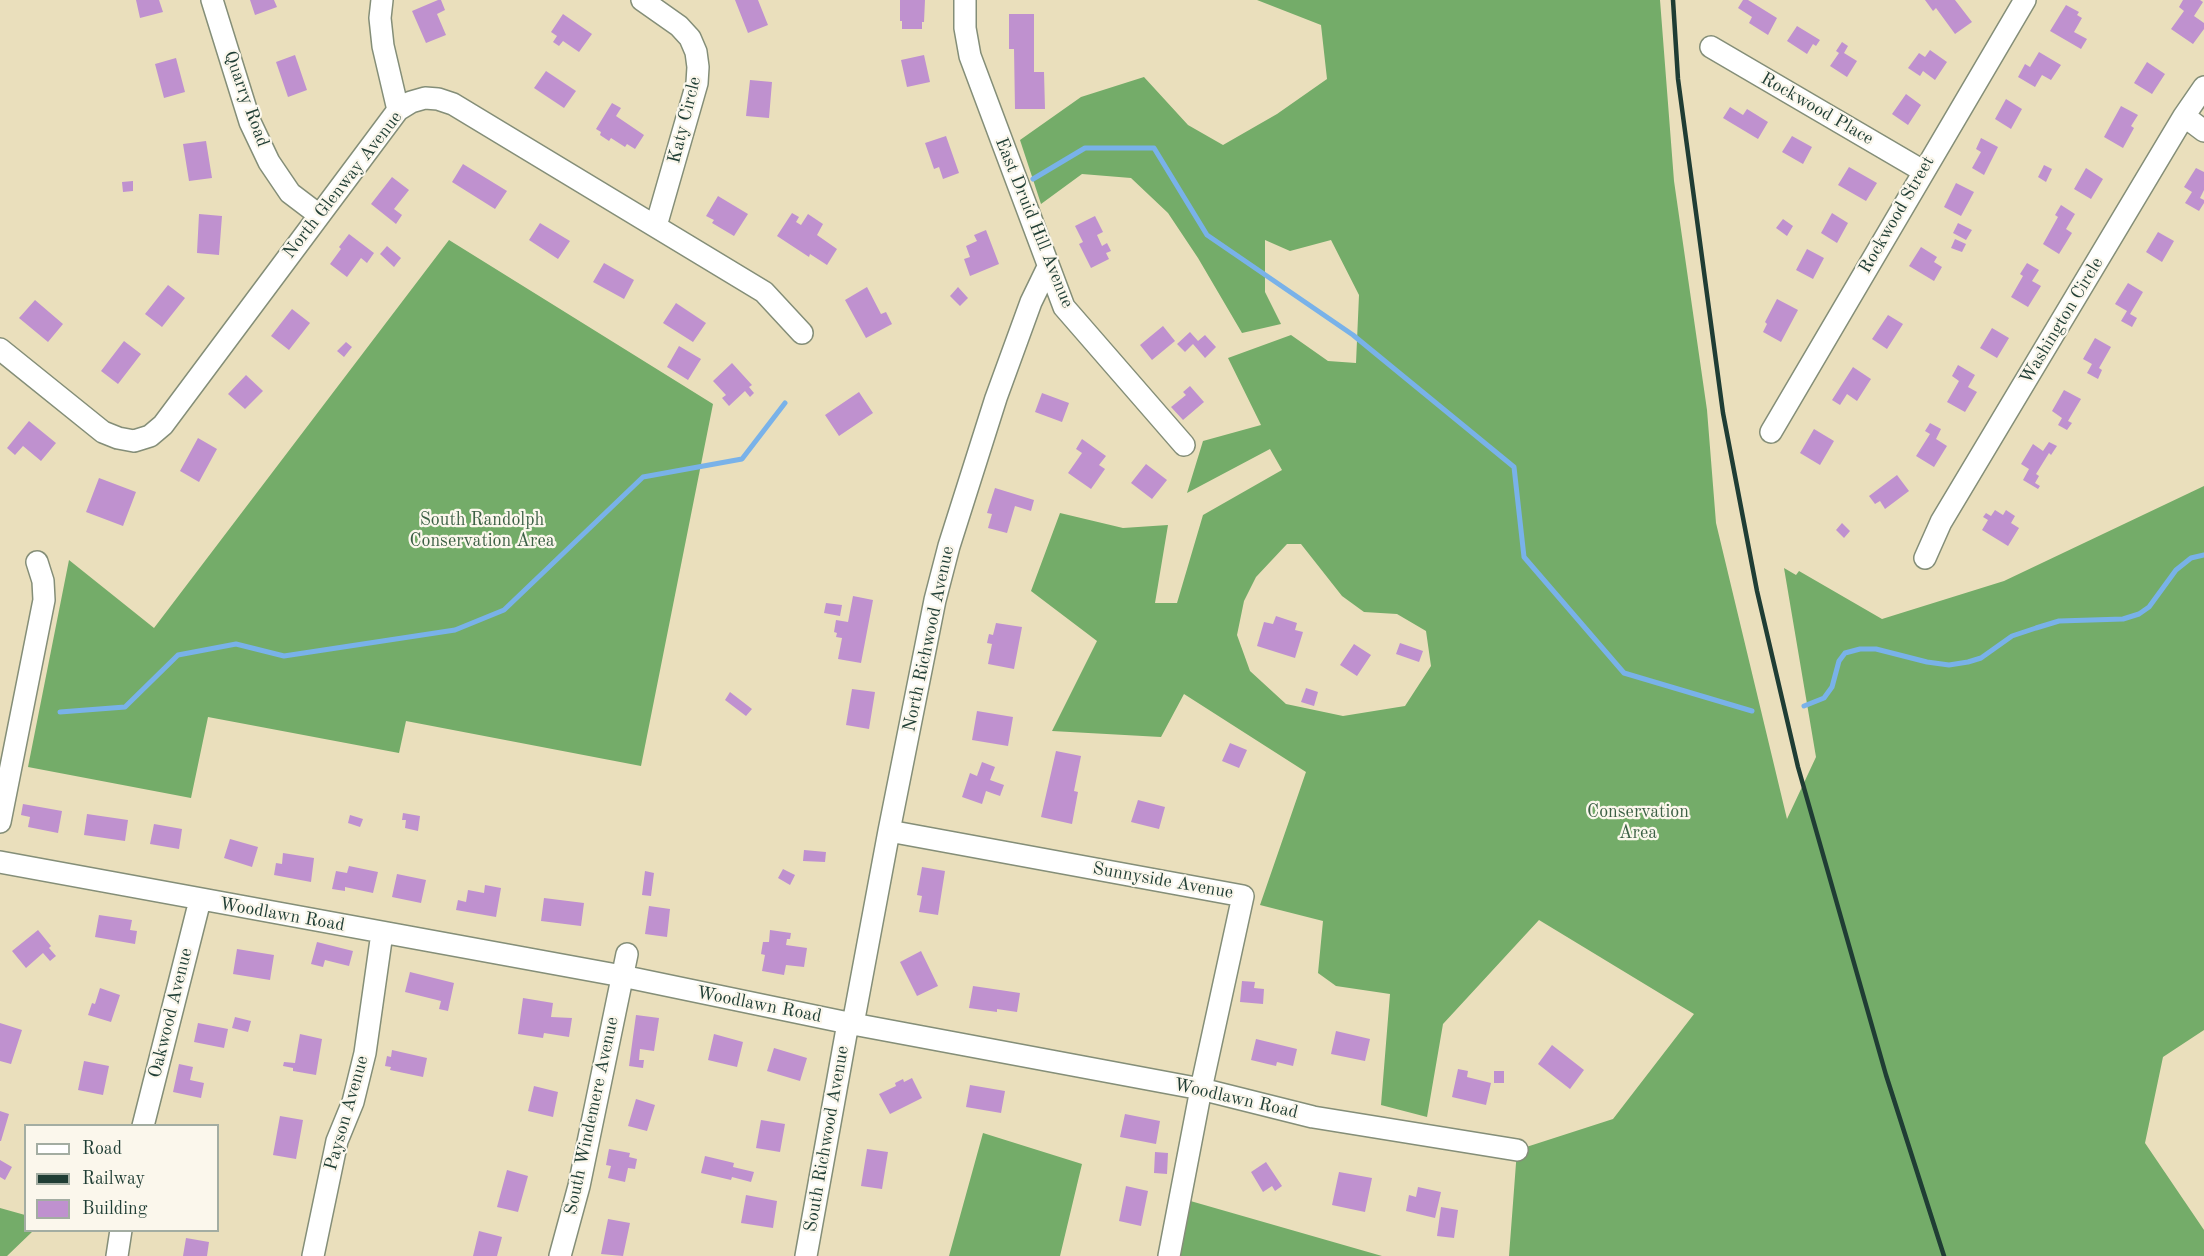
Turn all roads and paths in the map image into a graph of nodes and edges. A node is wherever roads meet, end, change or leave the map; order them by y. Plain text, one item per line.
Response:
1 (212, 0) edge
2 (382, 0) edge
3 (642, 0) edge
4 (965, 0) edge
5 (2023, 0) edge
6 (1711, 47) dead end
7 (2204, 87) edge
8 (398, 110) junction
9 (2184, 117) junction
10 (2204, 131) edge
11 (1923, 171) junction
12 (319, 215) junction
13 (656, 226) junction
14 (1048, 267) junction
15 (802, 333) dead end
16 (0, 349) edge
17 (1771, 432) dead end
18 (1184, 445) dead end
19 (1925, 558) dead end
20 (37, 562) dead end
21 (0, 822) edge
22 (889, 831) junction
23 (0, 862) edge
24 (200, 900) junction
25 (382, 933) junction
26 (627, 954) dead end
27 (622, 976) junction
28 (851, 1023) junction
29 (1201, 1089) junction
30 (143, 1124) edge
31 (1517, 1150) dead end
32 (122, 1232) edge
33 (117, 1256) edge
34 (313, 1256) edge
35 (560, 1256) edge
36 (806, 1256) edge
37 (1169, 1256) edge

1 - 12 street, Quarry Road
2 - 8 street
3 - 13 street, Katy Circle
4 - 14 street, East Druid Hill Avenue
5 - 11 street, Rockwood Street
6 - 11 street, Rockwood Place
7 - 9 street, Washington Circle
8 - 12 street, North Glenway Avenue
8 - 13 street, North Glenway Avenue
9 - 10 street
9 - 19 street, Washington Circle
11 - 17 street, Rockwood Street
12 - 16 street, North Glenway Avenue
13 - 15 street, North Glenway Avenue
14 - 18 street, East Druid Hill Avenue
14 - 22 street, North Richwood Avenue
20 - 21 street
22 - 28 street, North Richwood Avenue
22 - 29 street, Sunnyside Avenue
23 - 24 street, Woodlawn Road
24 - 25 street, Woodlawn Road
24 - 30 street, Oakwood Avenue
25 - 27 street, Woodlawn Road
25 - 34 street, Payson Avenue
26 - 27 street, South Windemere Avenue
27 - 28 street, Woodlawn Road
27 - 35 street, South Windemere Avenue
28 - 29 street, Woodlawn Road
28 - 36 street, South Richwood Avenue
29 - 31 street, Woodlawn Road
29 - 37 street
32 - 33 street

